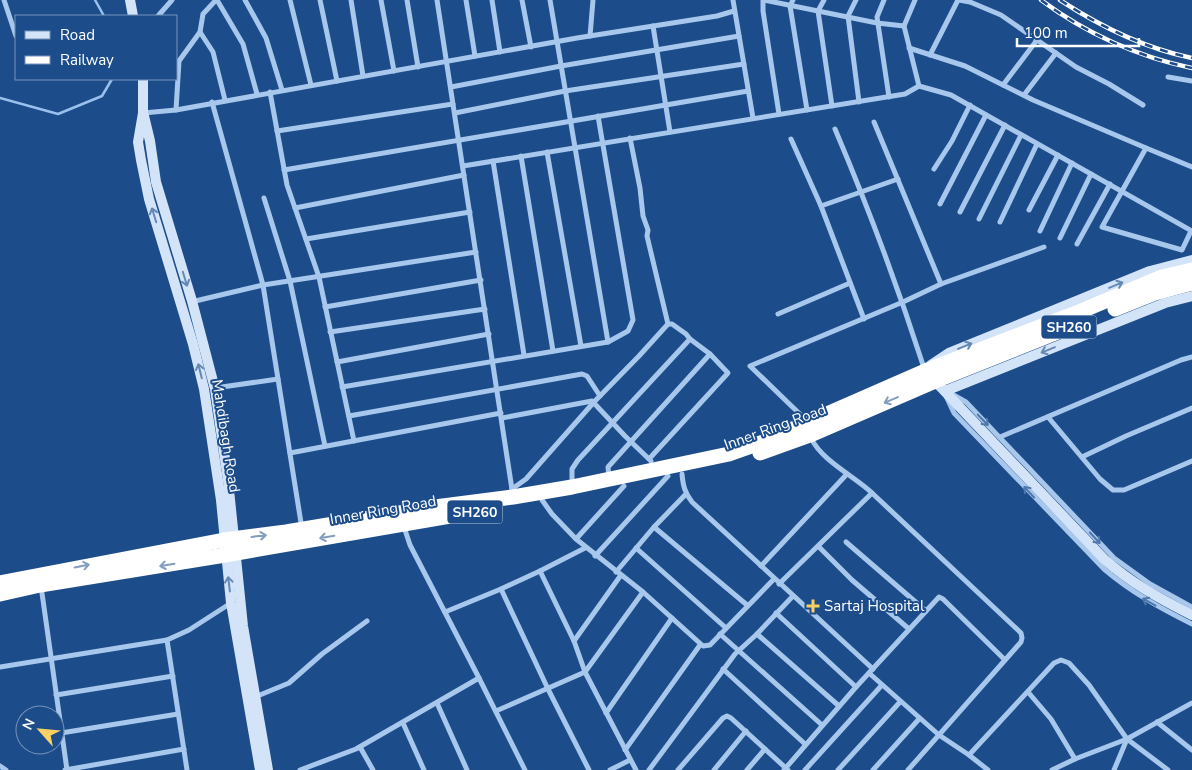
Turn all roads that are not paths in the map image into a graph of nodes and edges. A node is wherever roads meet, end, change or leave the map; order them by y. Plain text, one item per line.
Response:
1 (11, 0) edge
2 (122, 0) edge
3 (130, 0) edge
4 (172, 0) edge
5 (216, 0) edge
6 (245, 0) edge
7 (290, 0) edge
8 (320, 0) edge
9 (351, 0) edge
10 (381, 0) edge
11 (406, 0) edge
12 (437, 0) edge
13 (466, 0) edge
14 (492, 0) edge
15 (522, 0) edge
16 (550, 0) edge
17 (593, 0) edge
18 (733, 0) edge
19 (764, 0) edge
20 (793, 0) edge
21 (824, 0) edge
22 (856, 0) edge
23 (884, 0) edge
24 (915, 0) edge
25 (958, 0) edge
26 (4, 1) edge
27 (790, 6) junction
28 (734, 11) junction
29 (818, 11) junction
30 (132, 14) edge
31 (159, 15) edge
32 (848, 16) junction
33 (878, 23) junction
34 (653, 26) junction
35 (904, 26) junction
36 (200, 32) junction
37 (15, 33) edge
38 (590, 36) junction
39 (739, 36) junction
40 (1037, 40) junction
41 (557, 42) junction
42 (531, 46) junction
43 (909, 48) junction
44 (657, 49) junction
45 (500, 52) junction
46 (1056, 53) junction
47 (930, 55) junction
48 (475, 56) junction
49 (447, 62) junction
50 (744, 64) junction
51 (561, 66) junction
52 (418, 67) junction
53 (394, 71) junction
54 (364, 76) junction
55 (178, 77) edge
56 (1168, 77) dead end
57 (661, 78) junction
58 (143, 80) edge
59 (178, 80) edge
60 (336, 80) junction
61 (1192, 81) edge
62 (311, 85) junction
63 (1003, 85) junction
64 (919, 86) junction
65 (451, 87) junction
66 (282, 90) junction
67 (565, 91) junction
68 (748, 91) junction
69 (270, 92) junction
70 (257, 94) junction
71 (1024, 95) junction
72 (889, 97) junction
73 (225, 100) junction
74 (212, 102) junction
75 (859, 102) junction
76 (453, 104) junction
77 (665, 105) junction
78 (1142, 105) dead end
79 (832, 106) junction
80 (970, 106) junction
81 (176, 110) junction
82 (807, 110) junction
83 (143, 113) junction
84 (455, 113) junction
85 (779, 114) junction
86 (986, 114) junction
87 (598, 116) junction
88 (753, 118) junction
89 (570, 120) junction
90 (874, 122) dead end
91 (1005, 125) junction
92 (834, 129) dead end
93 (277, 131) junction
94 (670, 132) junction
95 (1021, 135) junction
96 (630, 138) junction
97 (792, 140) dead end
98 (459, 142) junction
99 (603, 142) junction
100 (1037, 144) junction
101 (574, 147) junction
102 (1146, 148) junction
103 (547, 152) junction
104 (1058, 155) junction
105 (521, 156) junction
106 (493, 161) junction
107 (1072, 163) junction
108 (463, 166) junction
109 (1192, 167) edge
110 (934, 169) dead end
111 (284, 170) junction
112 (1091, 174) junction
113 (464, 175) junction
114 (898, 179) junction
115 (1110, 184) junction
116 (861, 191) junction
117 (1121, 191) junction
118 (264, 198) dead end
119 (940, 204) dead end
120 (821, 206) junction
121 (295, 208) junction
122 (1030, 210) dead end
123 (470, 212) junction
124 (960, 212) dead end
125 (979, 219) dead end
126 (1000, 222) dead end
127 (1040, 231) dead end
128 (1192, 231) edge
129 (1060, 238) dead end
130 (306, 239) junction
131 (1077, 244) dead end
132 (1044, 247) dead end
133 (476, 252) junction
134 (1192, 260) edge
135 (1192, 270) edge
136 (318, 277) junction
137 (480, 280) junction
138 (290, 281) junction
139 (850, 283) junction
140 (1192, 283) edge
141 (942, 284) junction
142 (263, 285) junction
143 (1192, 296) edge
144 (192, 301) junction
145 (903, 302) junction
146 (181, 305) junction
147 (325, 307) junction
148 (485, 309) junction
149 (778, 314) dead end
150 (864, 319) junction
151 (668, 324) junction
152 (330, 332) junction
153 (489, 334) junction
154 (690, 339) junction
155 (608, 342) junction
156 (580, 346) junction
157 (553, 351) junction
158 (710, 354) junction
159 (524, 355) junction
160 (1192, 357) edge
161 (493, 360) junction
162 (337, 362) junction
163 (940, 376) junction
164 (278, 379) junction
165 (342, 387) junction
166 (214, 388) junction
167 (497, 388) junction
168 (600, 396) junction
169 (594, 402) junction
170 (1192, 408) edge
171 (349, 416) junction
172 (501, 416) junction
173 (1048, 417) junction
174 (613, 424) junction
175 (809, 428) junction
176 (1000, 437) junction
177 (354, 441) junction
178 (630, 441) junction
179 (325, 446) junction
180 (290, 453) junction
181 (1082, 457) junction
182 (1192, 462) edge
183 (664, 470) junction
184 (847, 474) junction
185 (609, 479) junction
186 (624, 486) junction
187 (572, 487) junction
188 (872, 493) junction
189 (686, 494) junction
190 (513, 497) junction
191 (542, 500) junction
192 (403, 523) junction
193 (654, 527) junction
194 (302, 529) junction
195 (576, 539) junction
196 (846, 542) dead end
197 (229, 547) junction
198 (818, 547) junction
199 (585, 548) junction
200 (636, 548) junction
201 (596, 556) junction
202 (761, 566) junction
203 (540, 571) junction
204 (618, 574) junction
205 (774, 578) junction
206 (0, 583) edge
207 (779, 584) junction
208 (40, 585) junction
209 (502, 589) junction
210 (643, 592) junction
211 (0, 594) edge
212 (793, 596) junction
213 (231, 603) junction
214 (747, 605) junction
215 (1192, 606) edge
216 (926, 611) junction
217 (445, 612) junction
218 (776, 613) junction
219 (1192, 615) edge
220 (672, 618) junction
221 (367, 621) dead end
222 (1192, 624) edge
223 (726, 628) junction
224 (909, 628) junction
225 (720, 634) junction
226 (757, 634) junction
227 (167, 640) junction
228 (574, 641) junction
229 (700, 645) junction
230 (738, 650) junction
231 (50, 658) junction
232 (1005, 660) junction
233 (0, 666) edge
234 (723, 669) junction
235 (871, 671) junction
236 (585, 672) junction
237 (173, 676) junction
238 (480, 678) junction
239 (882, 685) junction
240 (856, 688) junction
241 (548, 689) junction
242 (1028, 692) junction
243 (56, 695) junction
244 (255, 697) junction
245 (900, 702) junction
246 (437, 703) junction
247 (1192, 703) edge
248 (57, 705) edge
249 (839, 706) junction
250 (496, 711) junction
251 (606, 713) junction
252 (178, 714) junction
253 (919, 718) junction
254 (403, 722) junction
255 (1157, 722) junction
256 (822, 725) junction
257 (746, 731) junction
258 (65, 732) edge
259 (939, 735) junction
260 (1127, 739) junction
261 (805, 744) junction
262 (360, 747) junction
263 (184, 749) junction
264 (765, 749) junction
265 (626, 750) junction
266 (1192, 750) edge
267 (64, 755) edge
268 (970, 755) junction
269 (1075, 759) junction
270 (630, 760) junction
271 (0, 766) edge
272 (313, 768) edge
273 (786, 769) edge
274 (6, 770) edge
275 (66, 770) edge
276 (187, 770) edge
277 (260, 770) edge
278 (268, 770) edge
279 (300, 770) edge
280 (373, 770) edge
281 (424, 770) edge
282 (468, 770) edge
283 (525, 770) edge
284 (589, 770) edge
285 (610, 770) edge
286 (636, 770) edge
287 (649, 770) edge
288 (678, 770) edge
289 (714, 770) edge
290 (747, 770) edge
291 (805, 770) edge
292 (838, 770) edge
293 (873, 770) edge
294 (908, 770) edge
295 (988, 770) edge
296 (1052, 770) edge
297 (1114, 770) edge
298 (1168, 770) edge

1 - 26 street
2 - 30 street
3 - 30 street
4 - 31 street
5 - 36 street
5 - 70 street
6 - 66 street
7 - 62 street
8 - 60 street
9 - 54 street
10 - 53 street
11 - 52 street
12 - 49 street
13 - 48 street
14 - 45 street
15 - 42 street
16 - 41 street
17 - 38 street
18 - 28 street
19 - 27 street
19 - 85 street
20 - 27 street
21 - 29 street
22 - 32 street
23 - 33 street
24 - 35 street
25 - 40 street
25 - 47 street
26 - 37 street
27 - 29 street
27 - 82 street
28 - 34 street
28 - 39 street
29 - 32 street
29 - 79 street
32 - 33 street
32 - 75 street
33 - 35 street
33 - 72 street
34 - 38 street
34 - 44 street
35 - 43 street
36 - 55 street
36 - 73 street
38 - 41 street
39 - 44 street
39 - 50 street
40 - 46 street
40 - 63 street
41 - 42 street
41 - 51 street
42 - 45 street
43 - 47 street
43 - 64 street
44 - 51 street
44 - 57 street
45 - 48 street
46 - 71 street
46 - 78 street
47 - 63 street
48 - 49 street
49 - 52 street
49 - 65 street
50 - 57 street
50 - 68 street
51 - 65 street
51 - 67 street
52 - 53 street
53 - 54 street
54 - 60 street
56 - 61 street
57 - 67 street
57 - 77 street
58 - 83 street, Mahdibagh Road
59 - 81 street
60 - 62 street
62 - 66 street
63 - 71 street
64 - 72 street
64 - 80 street
65 - 76 street
66 - 69 street
67 - 84 street
67 - 89 street
68 - 77 street
68 - 88 street
69 - 70 street
69 - 93 street
70 - 73 street
71 - 102 street
72 - 75 street
73 - 74 street
74 - 81 street
74 - 142 street
75 - 79 street
76 - 84 street
76 - 93 street
77 - 87 street
77 - 94 street
79 - 82 street
80 - 86 street
80 - 110 street
81 - 83 street
82 - 85 street
83 -> 144 street, Mahdibagh Road
146 -> 83 street, Mahdibagh Road
84 - 98 street
85 - 88 street
86 - 91 street
86 - 119 street
87 - 89 street
87 - 99 street
88 - 94 street
89 - 98 street
89 - 101 street
90 - 114 street
91 - 95 street
91 - 124 street
92 - 116 street
93 - 111 street
94 - 96 street
95 - 100 street
95 - 125 street
96 - 99 street
96 - 151 street
97 - 120 street
98 - 108 street
98 - 111 street
99 - 101 street
99 - 155 street
100 - 104 street
100 - 126 street
101 - 103 street
101 - 155 street
102 - 109 street
102 - 117 street
103 - 105 street
103 - 156 street
104 - 107 street
104 - 122 street
105 - 106 street
105 - 157 street
106 - 108 street
106 - 159 street
107 - 112 street
107 - 127 street
108 - 113 street
111 - 121 street
112 - 115 street
112 - 129 street
113 - 121 street
113 - 123 street
114 - 116 street
114 - 141 street
115 - 117 street
115 - 131 street
116 - 120 street
116 - 145 street
117 - 128 street
117 - 128 street
118 - 138 street
120 - 139 street
121 - 130 street
123 - 130 street
123 - 133 street
130 - 136 street
132 - 141 street
133 - 136 street
133 - 137 street
163 -> 134 street
135 - 163 highway
136 - 138 street
136 - 147 street
137 - 147 street
137 - 148 street
138 - 142 street
138 - 179 street
139 - 149 street
139 - 150 street
140 - 163 highway, SH260
141 - 145 street
142 - 144 street
142 - 164 street
143 -> 163 street
144 - 146 street
144 - 166 street, Mahdibagh Road
145 - 150 street
145 - 163 street
197 -> 146 street, Mahdibagh Road
147 - 152 street
148 - 152 street
148 - 153 street
150 - 175 street
151 - 154 street
151 - 168 street
152 - 162 street
153 - 161 street
153 - 162 street
154 - 158 street
154 - 174 street
155 - 156 street
156 - 157 street
157 - 159 street
158 - 178 street
158 - 183 street
159 - 161 street
160 - 173 street
161 - 165 street
161 - 167 street
162 - 165 street
163 - 175 highway, Inner Ring Road / SH260
163 -> 176 street
163 - 219 street
222 -> 163 street
164 - 166 street
164 - 180 street
165 - 171 street
166 - 197 street, Mahdibagh Road
167 - 168 street
167 - 171 street
167 - 172 street
168 - 169 street
169 - 172 street
169 - 174 street
169 - 190 street
170 - 181 street
171 - 177 street
172 - 177 street
172 - 190 street
173 - 176 street
173 - 181 street
174 - 178 street
174 - 187 street
175 - 183 highway, Inner Ring Road
175 - 183 highway, Inner Ring Road / SH260
175 - 184 street
176 -> 215 street
177 - 179 street
178 - 183 street
178 - 185 street
179 - 180 street
180 - 194 street
181 - 182 street
183 - 185 highway, Inner Ring Road
183 - 186 highway, Inner Ring Road / SH260
183 - 189 street
183 - 201 street
184 - 188 street
184 - 202 street
185 - 187 highway, Inner Ring Road
186 - 191 highway, Inner Ring Road / SH260
186 - 195 street
187 - 190 highway, Inner Ring Road
188 - 198 street
188 - 232 street
189 - 193 street
189 - 202 street
190 - 191 highway, Inner Ring Road / SH260
190 - 192 highway, Inner Ring Road / SH260
190 - 194 highway, Inner Ring Road
191 - 195 street
192 -> 197 highway, Inner Ring Road / SH260
192 - 217 street
193 - 200 street
193 - 214 street
197 -> 194 highway, Inner Ring Road
195 - 199 street
196 - 216 street
206 -> 197 highway, Inner Ring Road
197 -> 208 highway, Inner Ring Road / SH260
213 -> 197 street, Mahdibagh Road
197 - 244 street, Mahdibagh Road
198 - 207 street
198 - 224 street
199 - 201 street
199 - 203 street
200 - 204 street
200 - 223 street
201 - 204 street
202 - 205 street
203 - 209 street
203 - 228 street
204 - 210 street
204 - 228 street
205 - 207 street
205 - 214 street
207 - 212 street
208 - 211 highway, Inner Ring Road / SH260
208 - 231 street
209 - 217 street
209 - 241 street
210 - 220 street
210 - 236 street
212 - 218 street
212 - 235 street
213 - 227 street
213 - 277 street, Mahdibagh Road
214 - 223 street
216 - 224 street
216 - 232 street
217 - 238 street
218 - 226 street
218 - 240 street
220 - 229 street
220 - 251 street
221 - 244 street
223 - 225 street
224 - 235 street
225 - 229 street
225 - 230 street
226 - 230 street
226 - 249 street
227 - 231 street
227 - 237 street
228 - 236 street
229 - 265 street
230 - 234 street
230 - 256 street
231 - 233 street
231 - 243 street
232 - 259 street
234 - 261 street
234 - 287 street
235 - 239 street
235 - 240 street
236 - 241 street
236 - 251 street
237 - 243 street
237 - 252 street
238 - 246 street
238 - 250 street
239 - 245 street
239 - 291 street
240 - 249 street
241 - 250 street
241 - 284 street
242 - 260 street
242 - 268 street
242 - 269 street
243 - 248 street
244 - 278 street, Mahdibagh Road
245 - 253 street
245 - 292 street
246 - 254 street
246 - 282 street
247 - 255 street
249 - 256 street
250 - 283 street
251 - 265 street
252 - 258 street
252 - 263 street
253 - 259 street
253 - 293 street
254 - 262 street
254 - 281 street
255 - 260 street
255 - 266 street
256 - 261 street
257 - 264 street
257 - 288 street
257 - 289 street
259 - 268 street
259 - 294 street
260 - 269 street
260 - 297 street
260 - 298 street
261 - 273 street
262 - 272 street
262 - 280 street
263 - 275 street
263 - 276 street
264 - 273 street
264 - 290 street
265 - 270 street
267 - 275 street
268 - 295 street
269 - 296 street
270 - 285 street
270 - 286 street
271 - 274 street
272 - 279 street

